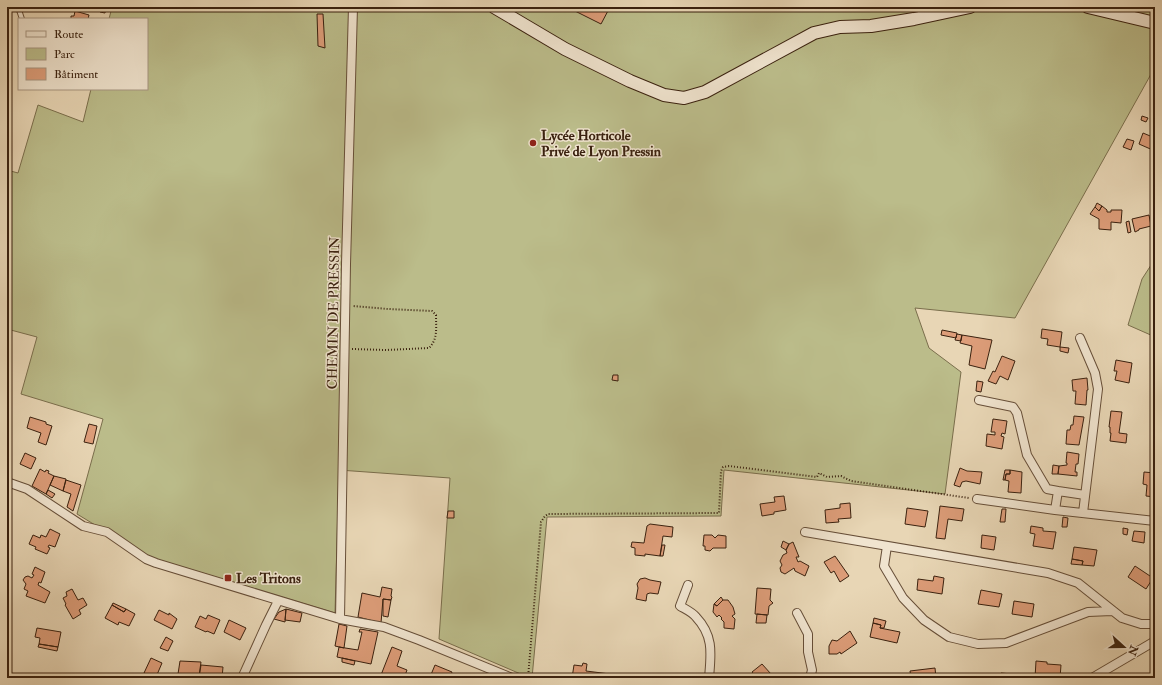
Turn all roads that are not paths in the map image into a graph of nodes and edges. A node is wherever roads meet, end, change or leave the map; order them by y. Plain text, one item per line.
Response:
1 (18, 7) edge
2 (353, 7) edge
3 (494, 7) edge
4 (970, 7) edge
5 (1088, 7) edge
6 (22, 18) edge
7 (1155, 23) edge
8 (1080, 338) dead end
9 (979, 400) dead end
10 (7, 482) edge
11 (1058, 491) junction
12 (1085, 495) junction
13 (977, 499) road end
14 (1055, 510) junction
15 (1083, 513) junction
16 (1155, 521) edge
17 (805, 532) dead end
18 (887, 546) junction
19 (688, 585) dead end
20 (278, 601) junction
21 (1112, 611) junction
22 (797, 613) dead end
23 (340, 619) junction
24 (1155, 624) edge
25 (1155, 641) edge
26 (242, 678) edge
27 (512, 678) edge
28 (709, 678) edge
29 (810, 678) edge
30 (1092, 678) edge

1 - 6 lane
2 - 23 street, CHEMIN DE PRESSIN
3 - 4 street
5 - 7 street
8 - 12 street
9 - 11 street
10 - 20 street
11 - 12 street
11 - 14 street
12 - 15 street
13 - 14 street
14 - 15 street
15 - 16 street
17 - 18 street
18 - 21 street
18 - 21 street
19 - 28 street
20 - 23 street
20 - 26 street
21 - 24 street
22 - 29 street
23 - 27 street
25 - 30 street

